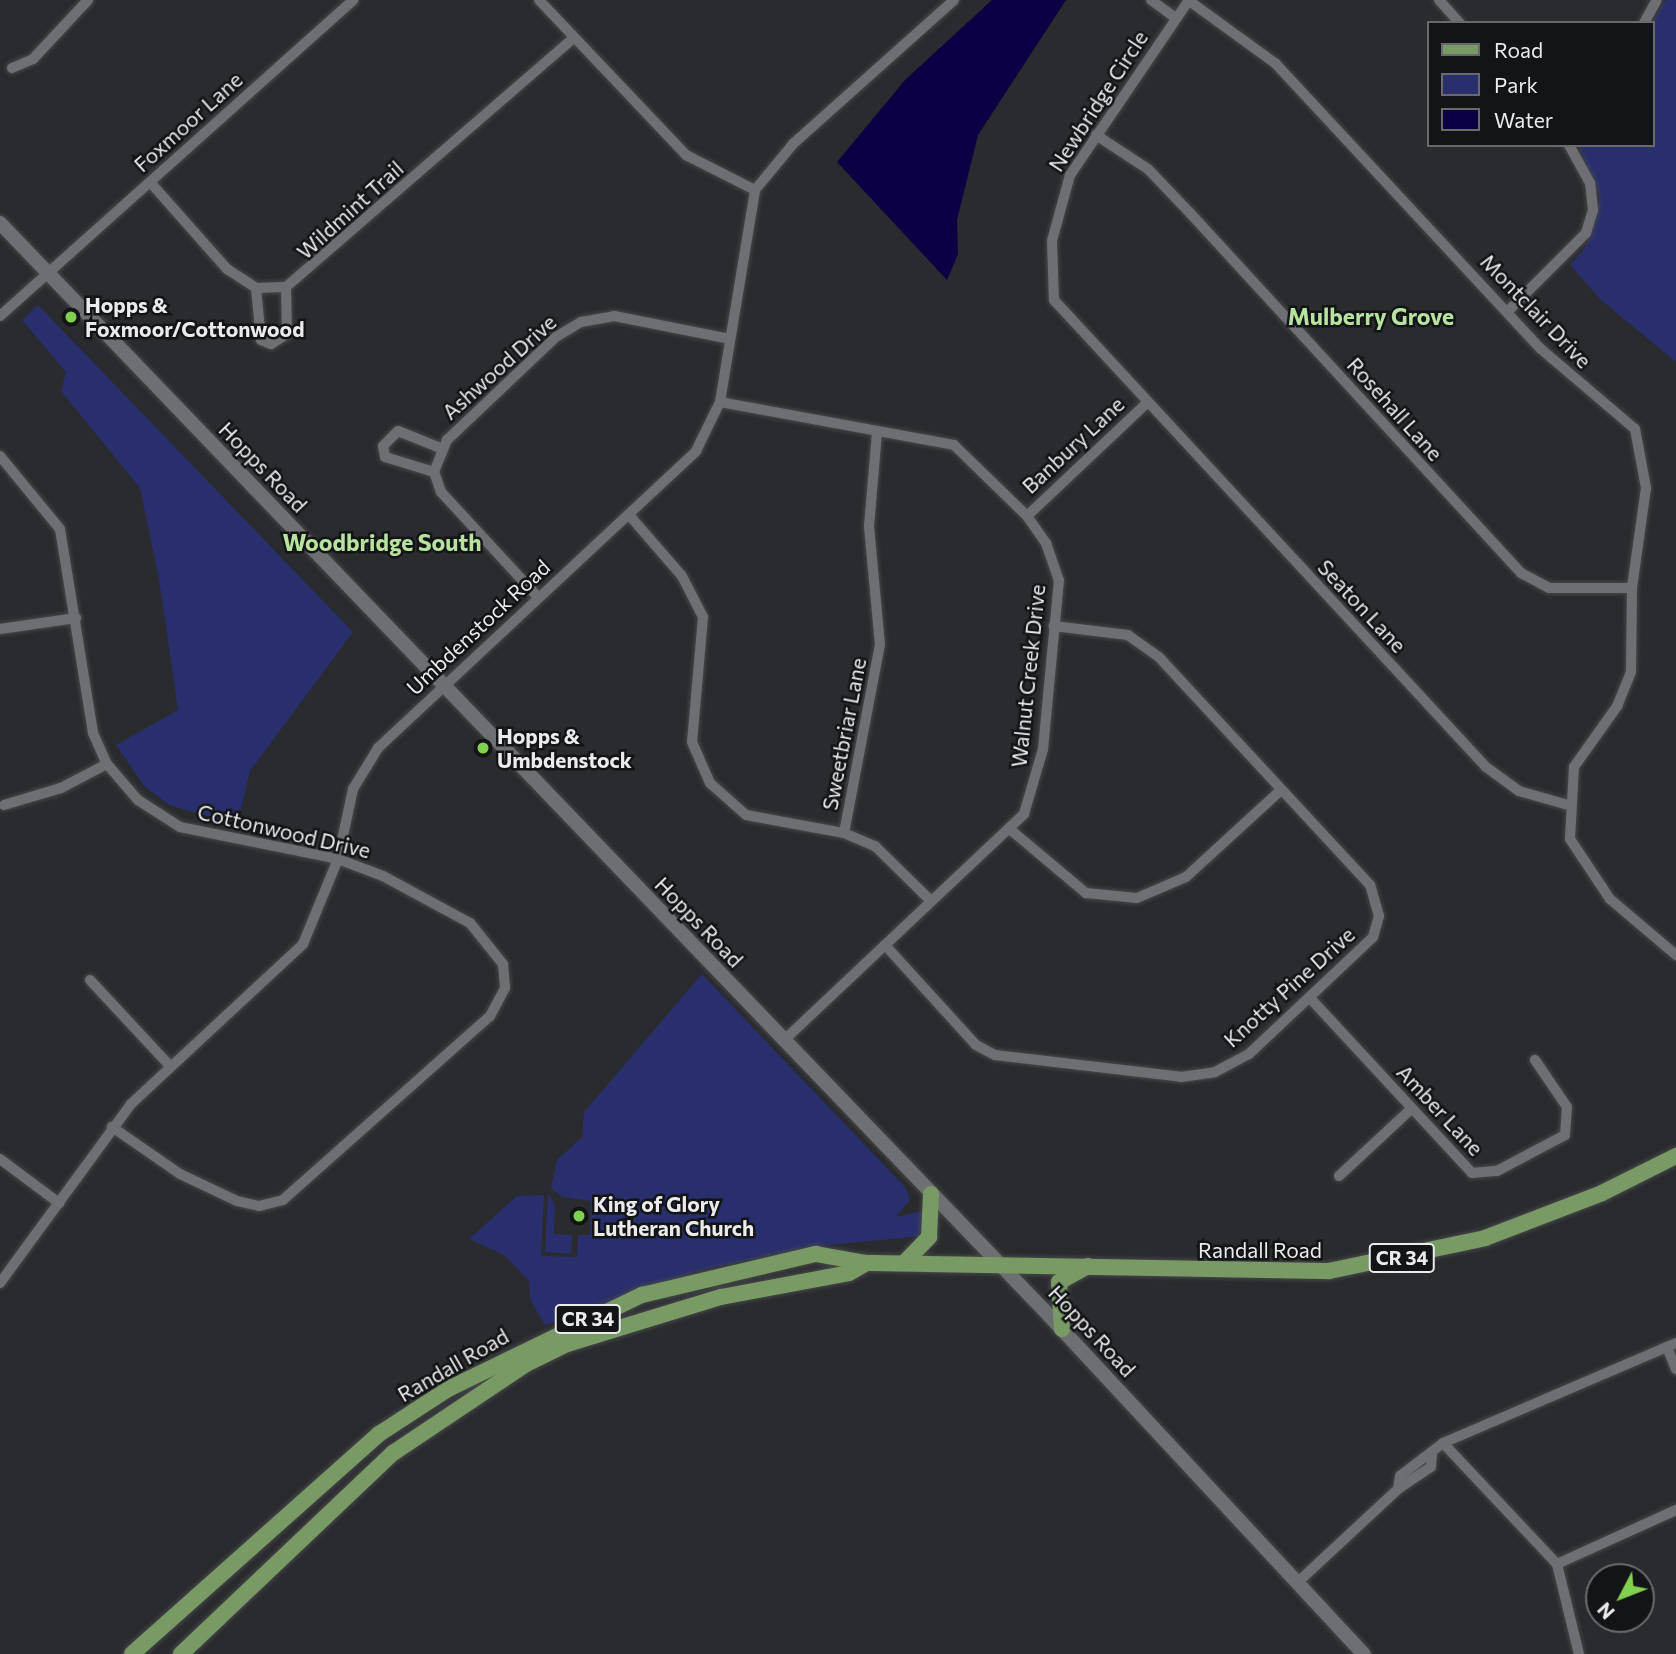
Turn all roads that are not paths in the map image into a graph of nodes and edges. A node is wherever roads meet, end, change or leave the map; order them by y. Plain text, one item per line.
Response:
1 (88, 0) edge
2 (353, 0) edge
3 (539, 0) edge
4 (954, 0) edge
5 (1151, 0) edge
6 (1189, 0) edge
7 (1439, 0) edge
8 (1657, 0) edge
9 (1176, 18) junction
10 (1458, 21) edge
11 (1645, 21) edge
12 (573, 38) junction
13 (12, 68) dead end
14 (1096, 135) junction
15 (1570, 147) edge
16 (150, 182) junction
17 (755, 190) junction
18 (0, 223) edge
19 (49, 274) junction
20 (286, 287) junction
21 (256, 288) junction
22 (1508, 311) junction
23 (0, 316) edge
24 (730, 339) junction
25 (720, 402) junction
26 (1146, 404) junction
27 (877, 433) junction
28 (443, 449) junction
29 (0, 456) edge
30 (434, 472) junction
31 (629, 516) junction
32 (1027, 516) junction
33 (1632, 589) junction
34 (537, 596) junction
35 (76, 618) junction
36 (1054, 626) junction
37 (0, 629) edge
38 (444, 686) junction
39 (107, 764) junction
40 (1281, 790) junction
41 (4, 805) dead end
42 (1568, 805) junction
43 (1012, 831) junction
44 (844, 833) junction
45 (338, 859) junction
46 (931, 901) junction
47 (885, 945) junction
48 (1676, 955) edge
49 (90, 980) dead end
50 (1310, 998) junction
51 (784, 1040) junction
52 (1535, 1060) dead end
53 (170, 1066) junction
54 (1410, 1110) junction
55 (112, 1127) junction
56 (1676, 1156) edge
57 (0, 1159) edge
58 (1339, 1176) dead end
59 (931, 1194) junction
60 (59, 1203) junction
61 (996, 1261) junction
62 (905, 1262) junction
63 (866, 1264) junction
64 (1088, 1266) junction
65 (0, 1283) edge
66 (1062, 1329) junction
67 (1672, 1345) edge
68 (1676, 1369) edge
69 (1443, 1443) junction
70 (1676, 1510) edge
71 (1557, 1564) junction
72 (1298, 1583) junction
73 (132, 1654) edge
74 (181, 1654) edge
75 (1364, 1654) edge
76 (1579, 1654) edge

1 - 13 street
2 - 16 street, Foxmoor Lane
3 - 12 street
4 - 17 street
5 - 9 street
6 - 9 street, Newbridge Circle
6 - 22 street, Montclair Drive
7 - 10 street
8 - 11 street
9 - 14 street, Newbridge Circle
12 - 17 street
12 - 20 street, Wildmint Trail
14 - 26 street, Newbridge Circle
14 - 33 street, Rosehall Lane
15 - 22 street
16 - 19 street, Foxmoor Lane
16 - 21 street
17 - 24 street, Umbdenstock Road
18 - 19 main road, Hopps Road
19 - 23 street
19 - 38 main road, Hopps Road
20 - 21 street
20 - 21 street
22 - 33 street, Montclair Drive
24 - 25 street, Umbdenstock Road
24 - 28 street, Ashwood Drive
25 - 27 street, Walnut Creek Drive
25 - 31 street, Umbdenstock Road
26 - 32 street, Banbury Lane
26 - 42 street, Seaton Lane
27 - 32 street, Walnut Creek Drive
27 - 44 street, Sweetbriar Lane
28 - 30 street, Ashwood Drive
28 - 30 street
29 - 35 street, Cottonwood Drive
30 - 34 street
31 - 34 street, Umbdenstock Road
31 - 44 street
32 - 36 street, Walnut Creek Drive
33 - 42 street, Montclair Drive
34 - 38 street, Umbdenstock Road
35 - 37 street
35 - 39 street, Cottonwood Drive
36 - 40 street, Knotty Pine Drive
36 - 43 street, Walnut Creek Drive
38 - 45 street, Umbdenstock Road
38 - 51 main road, Hopps Road
39 - 41 street
39 - 45 street, Cottonwood Drive
40 - 43 street
40 - 50 street, Knotty Pine Drive
42 - 48 street, Montclair Drive
43 - 46 street, Walnut Creek Drive
44 - 46 street
45 - 53 street, Umbdenstock Road
45 - 55 street, Cottonwood Drive
46 - 47 street, Walnut Creek Drive
47 - 50 street, Knotty Pine Drive
47 - 51 street, Walnut Creek Drive
49 - 53 street
50 - 54 street, Amber Lane
51 - 59 main road, Hopps Road
52 - 54 street, Amber Lane
53 - 55 street, Umbdenstock Road
54 - 58 street
55 - 60 street, Umbdenstock Road
56 - 64 main road, Randall Road / CR 34
57 - 60 street
59 - 61 main road, Hopps Road
59 - 62 main road
60 - 65 street, Umbdenstock Road
61 - 62 main road, Randall Road / CR 34
61 - 64 main road, Randall Road / CR 34
61 - 66 main road, Hopps Road
62 - 63 main road, Randall Road / CR 34
63 - 73 main road, Randall Road / CR 34
63 - 74 main road, Randall Road / CR 34
64 - 66 main road
66 - 72 main road, Hopps Road
67 - 68 street
67 - 69 street
69 - 71 street
69 - 72 street
70 - 71 street
71 - 76 street
72 - 75 main road, Hopps Road

